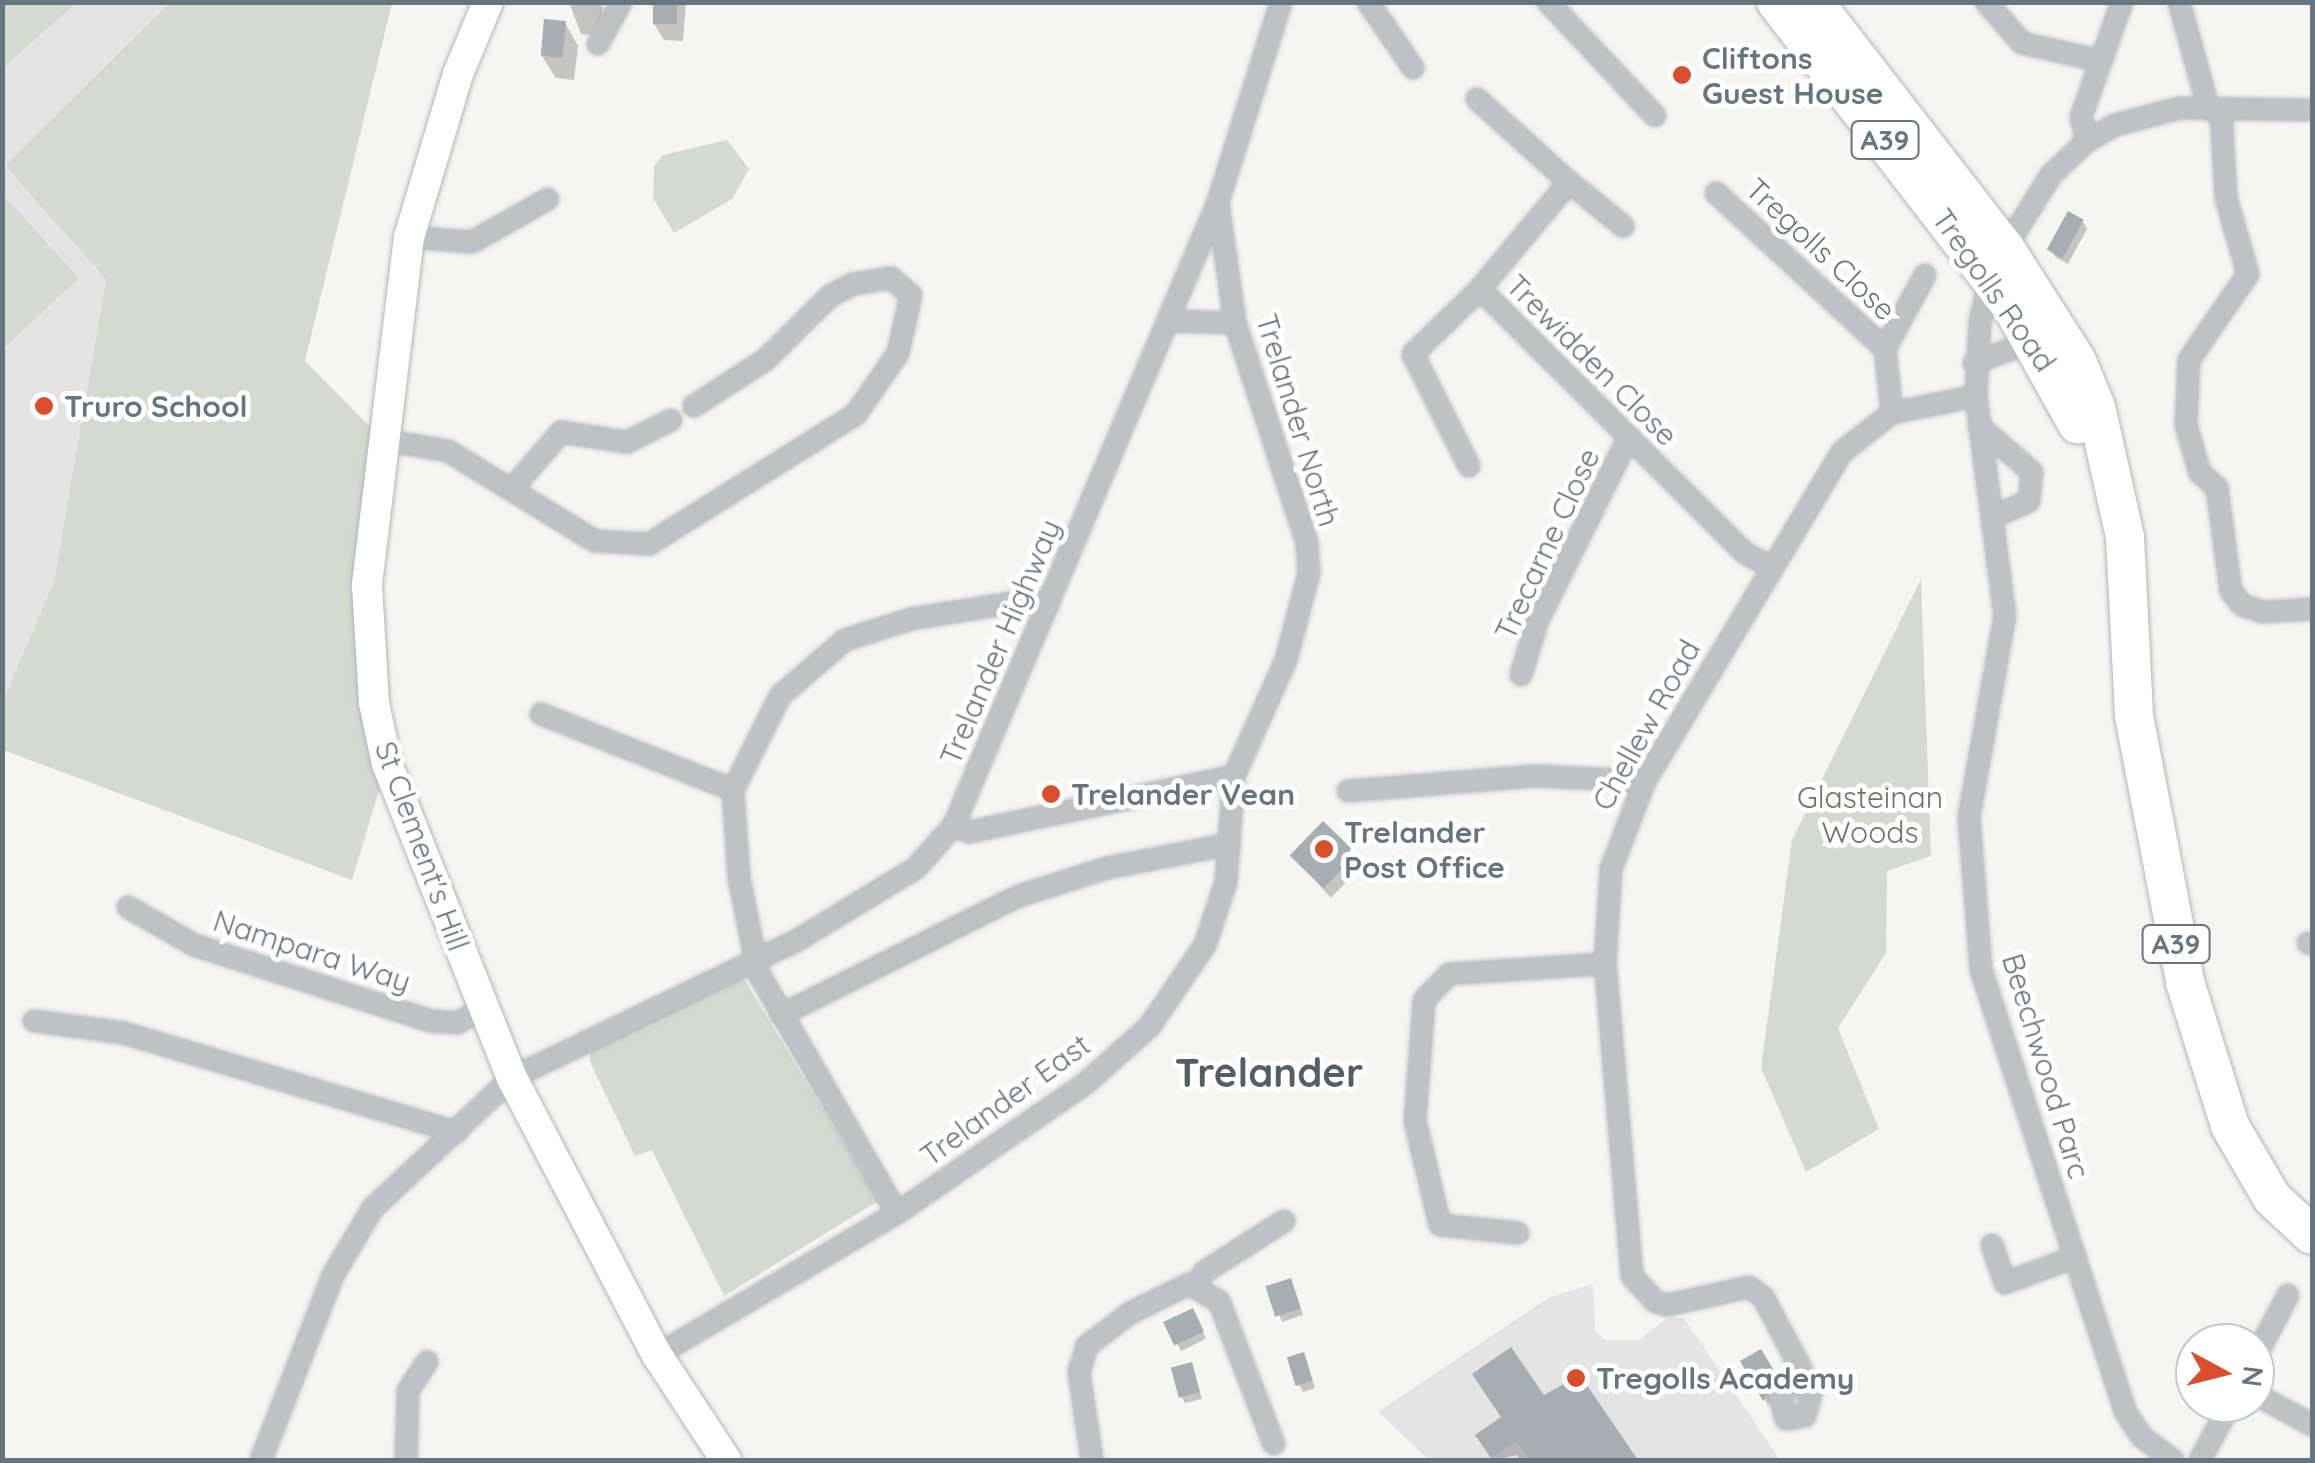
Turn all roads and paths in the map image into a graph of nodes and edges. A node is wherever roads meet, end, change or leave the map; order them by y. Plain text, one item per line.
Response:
1 (488, 2) edge
2 (621, 2) edge
3 (1281, 2) edge
4 (1368, 2) edge
5 (1548, 2) edge
6 (1776, 2) edge
7 (1814, 2) edge
8 (1986, 2) edge
9 (2122, 2) edge
10 (2179, 2) edge
11 (598, 44) dead end
12 (2101, 61) junction
13 (1413, 68) dead end
14 (1477, 99) dead end
15 (2215, 110) junction
16 (2312, 110) edge
17 (1655, 116) dead end
18 (2086, 140) junction
19 (1569, 182) junction
20 (1716, 193) dead end
21 (548, 199) dead end
22 (1218, 202) junction
23 (1623, 226) dead end
24 (409, 236) junction
25 (1998, 264) junction
26 (1925, 275) dead end
27 (1480, 290) junction
28 (1170, 321) junction
29 (1235, 323) junction
30 (1885, 348) junction
31 (2038, 348) junction
32 (1974, 363) junction
33 (1976, 396) junction
34 (694, 406) dead end
35 (1892, 414) junction
36 (671, 420) dead end
37 (1979, 426) junction
38 (1628, 439) junction
39 (384, 440) junction
40 (1469, 466) dead end
41 (512, 490) junction
42 (1995, 516) junction
43 (1770, 567) junction
44 (1048, 604) junction
45 (2312, 609) edge
46 (2126, 620) junction
47 (1521, 675) dead end
48 (540, 714) dead end
49 (1234, 776) junction
50 (1644, 781) junction
51 (733, 790) junction
52 (1348, 791) dead end
53 (954, 825) junction
54 (1230, 844) junction
55 (128, 907) dead end
56 (756, 962) junction
57 (1606, 964) junction
58 (482, 1009) junction
59 (782, 1015) junction
60 (34, 1021) dead end
61 (512, 1078) junction
62 (457, 1132) junction
63 (897, 1213) junction
64 (1284, 1222) dead end
65 (1518, 1234) dead end
66 (2312, 1235) edge
67 (1992, 1244) dead end
68 (2074, 1257) junction
69 (1196, 1284) junction
70 (2288, 1294) dead end
71 (2273, 1323) edge
72 (657, 1355) junction
73 (427, 1362) dead end
74 (1803, 1375) dead end
75 (2275, 1405) edge
76 (2220, 1423) edge
77 (2312, 1425) edge
78 (1274, 1444) dead end
79 (261, 1460) edge
80 (406, 1460) edge
81 (726, 1460) edge
82 (1092, 1460) edge
83 (2173, 1460) edge
84 (2200, 1460) edge

1 - 24 street, St Clement's Hill
2 - 11 street
3 - 22 street, Trelander Highway
4 - 13 street
5 - 17 street
6 - 25 highway, Tregolls Road / A39
7 - 25 highway, Tregolls Road / A39
8 - 12 street
9 - 12 street
10 - 15 street
12 - 18 street
14 - 19 street
15 - 16 street
15 - 18 street
15 - 45 street
18 - 25 street
19 - 23 street
19 - 27 street, Trewidden Close
20 - 30 street, Tregolls Close
21 - 24 street
22 - 28 street, Trelander Highway
22 - 29 street, Trelander North
24 - 39 street, St Clement's Hill
25 - 31 highway, Tregolls Road / A39
25 - 32 street, Beechwood Parc
25 - 46 highway, Tregolls Road / A39
26 - 30 street
27 - 38 street, Trewidden Close
27 - 40 street
28 - 29 street
28 - 44 street, Trelander Highway
29 - 49 street, Trelander North
30 - 35 street
31 - 32 street
31 - 46 highway, Tregolls Road / A39
32 - 33 street, Beechwood Parc
33 - 35 street, Chellew Road
33 - 37 street, Beechwood Parc
34 - 41 street
35 - 43 street, Chellew Road
36 - 41 street
37 - 42 street, Beechwood Parc
37 - 42 street
38 - 43 street, Trewidden Close
38 - 47 street, Trecarne Close
39 - 41 street
39 - 58 street, St Clement's Hill
42 - 68 street, Beechwood Parc
43 - 50 street, Chellew Road
44 - 51 street
44 - 53 street, Trelander Highway
46 - 66 highway, Tregolls Road / A39
48 - 51 street
49 - 53 street
49 - 54 street, Trelander East
50 - 52 street
50 - 57 street, Chellew Road
51 - 56 street
53 - 56 street, Trelander Highway
54 - 59 street
54 - 63 street, Trelander East
55 - 58 street, Nampara Way
56 - 59 street
56 - 61 street, Trelander Highway
57 - 65 street
57 - 74 street, Chellew Road
58 - 61 street, St Clement's Hill
59 - 63 street
60 - 62 street
61 - 62 street, Trelander Highway
61 - 72 street, St Clement's Hill
62 - 79 street, Trelander Highway
63 - 72 street, Trelander East
64 - 69 street
67 - 68 street
68 - 83 street, Beechwood Parc
69 - 78 street
69 - 82 street
70 - 71 street
72 - 81 street, St Clement's Hill
73 - 80 street
75 - 77 street
76 - 84 street

